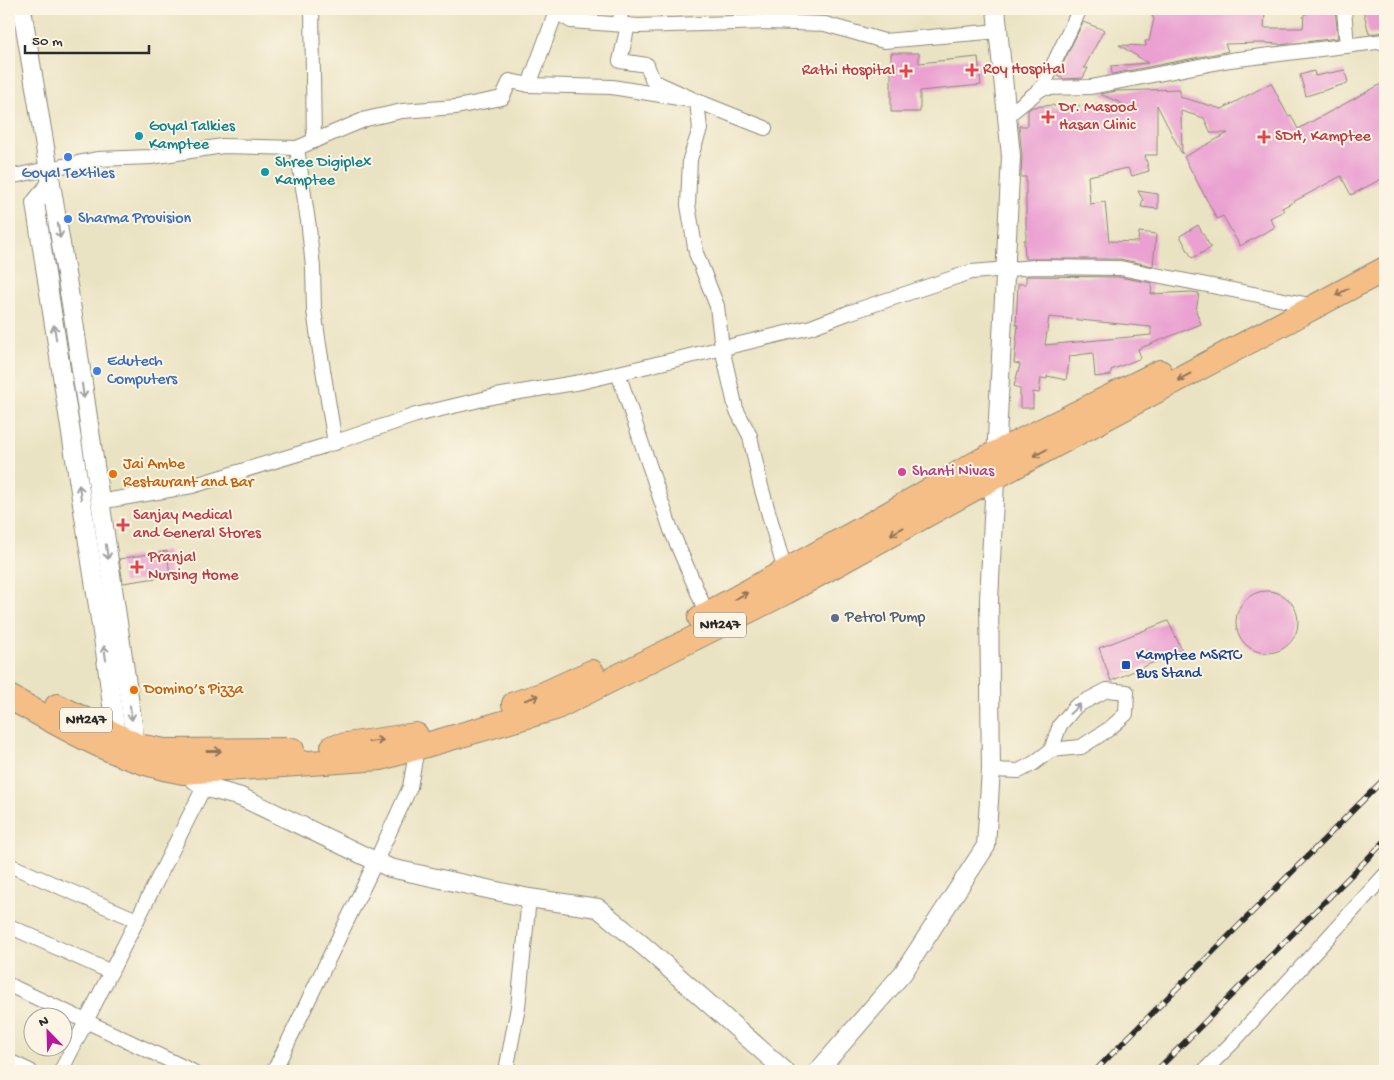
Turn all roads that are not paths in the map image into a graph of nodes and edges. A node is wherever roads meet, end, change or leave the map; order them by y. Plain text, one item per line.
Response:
1 (22, 9) edge
2 (312, 9) edge
3 (621, 9) edge
4 (996, 9) edge
5 (1080, 9) edge
6 (1344, 9) edge
7 (554, 10) edge
8 (624, 25) junction
9 (998, 31) junction
10 (1385, 41) edge
11 (1347, 46) junction
12 (529, 84) junction
13 (1042, 88) junction
14 (698, 101) junction
15 (1007, 116) junction
16 (765, 128) dead end
17 (314, 141) junction
18 (297, 148) junction
19 (50, 176) junction
20 (9, 177) edge
21 (1385, 252) edge
22 (1006, 268) junction
23 (1385, 269) edge
24 (1292, 301) junction
25 (1317, 306) junction
26 (722, 348) junction
27 (618, 373) junction
28 (335, 443) junction
29 (996, 453) junction
30 (995, 477) junction
31 (99, 502) junction
32 (829, 558) junction
33 (785, 571) junction
34 (768, 591) junction
35 (707, 614) junction
36 (9, 682) edge
37 (9, 697) edge
38 (416, 742) junction
39 (126, 748) junction
40 (1051, 750) junction
41 (165, 751) junction
42 (991, 770) junction
43 (184, 772) junction
44 (204, 787) junction
45 (376, 861) junction
46 (9, 865) edge
47 (1385, 875) edge
48 (529, 898) junction
49 (137, 920) junction
50 (9, 926) edge
51 (111, 972) junction
52 (9, 985) edge
53 (86, 1021) junction
54 (9, 1061) edge
55 (63, 1070) edge
56 (30, 1071) edge
57 (192, 1071) edge
58 (274, 1071) edge
59 (506, 1071) edge
60 (785, 1071) edge
61 (818, 1071) edge
62 (1204, 1071) edge

1 - 19 street
2 - 17 street
3 - 8 street
4 - 9 street
5 - 13 street
6 - 11 street
7 - 8 street
7 - 12 street
8 - 9 street
8 - 14 street
9 - 15 street
10 - 11 street
11 - 13 street
12 - 14 street
12 - 17 street
13 - 15 street
14 - 16 street
14 - 26 street
15 - 22 street
17 - 18 street
18 - 19 street
18 - 28 street
19 - 20 street
19 -> 31 street
39 -> 19 street
21 - 24 highway, NH247
22 - 24 street
22 - 26 street
22 - 29 street
23 -> 25 highway, NH247
24 - 25 street
24 - 29 highway, NH247
25 -> 30 highway, NH247
26 - 27 street
26 - 33 street
27 - 28 street
27 - 35 street
28 - 31 street
29 - 30 street
29 - 32 highway, NH247
30 -> 32 highway, NH247
30 - 42 street
31 -> 39 street
32 - 33 highway, NH247
32 - 34 highway, NH247
33 - 34 highway, NH247
35 -> 34 highway, NH247
34 - 38 highway, NH247
38 -> 35 highway, NH247
36 - 39 highway, NH247
37 - 39 highway, NH247
41 -> 38 highway, NH247
38 - 43 highway, NH247
38 - 45 street
39 - 41 highway, NH247
39 - 43 highway, NH247
40 -> 40 street
40 - 42 street
41 - 43 street
42 - 61 street
43 - 44 street
44 - 45 street
44 - 49 street
45 - 48 street
45 - 58 street
46 - 49 street
47 - 62 street
48 - 59 street
48 - 60 street
49 - 51 street
50 - 51 street
51 - 53 street
52 - 53 street
53 - 55 street
53 - 57 street
54 - 56 street

